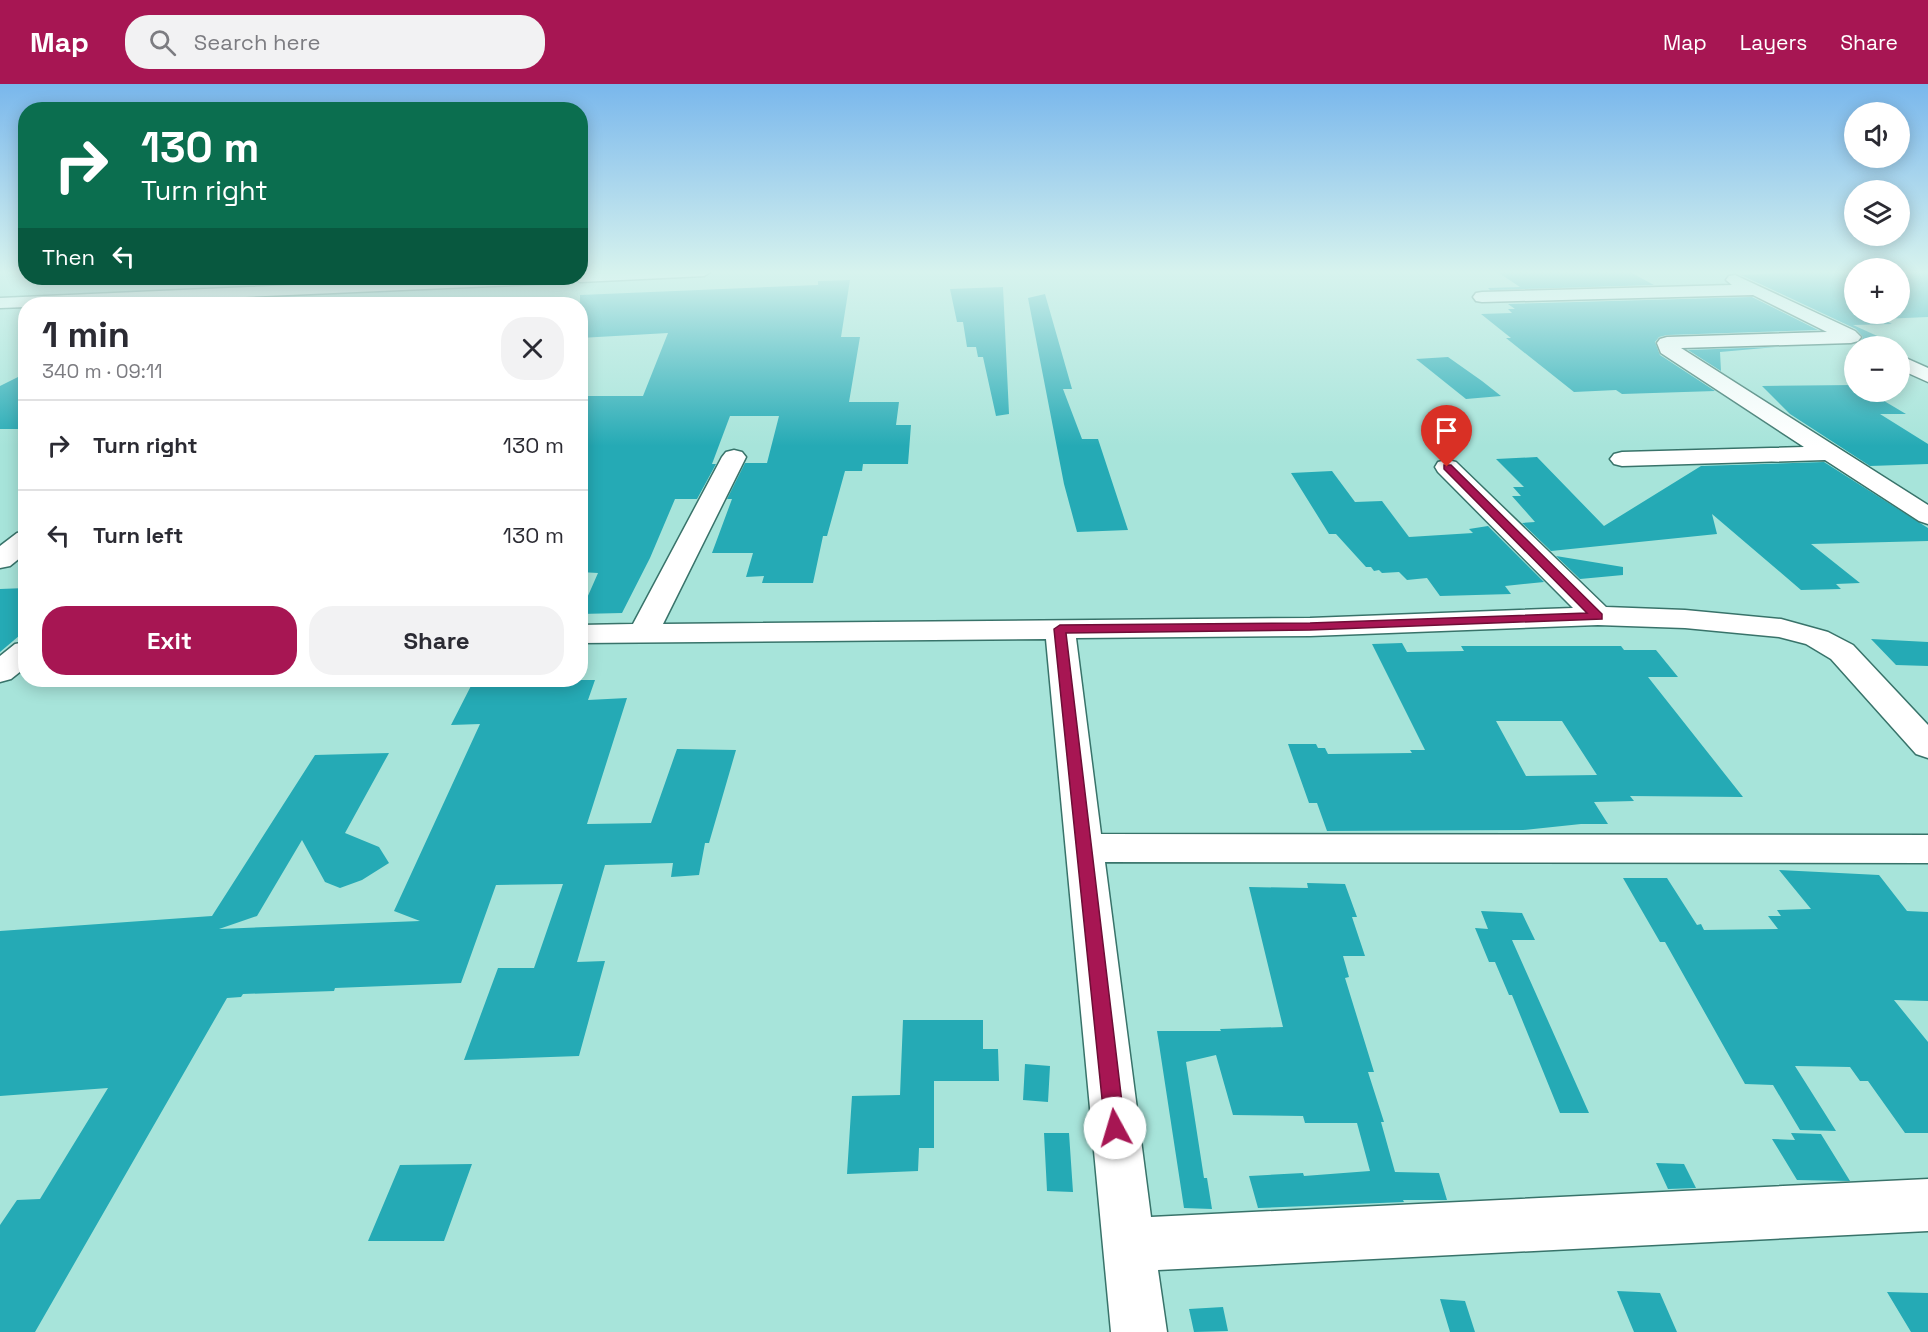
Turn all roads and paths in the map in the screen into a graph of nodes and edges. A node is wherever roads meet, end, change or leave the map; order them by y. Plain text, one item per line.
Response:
1 (1835, 329) edge
2 (1849, 336) edge
3 (1844, 337) edge
4 (1910, 367) edge
5 (1928, 376) edge
6 (1829, 453) junction
7 (734, 457) dead end
8 (1622, 459) dead end
9 (1447, 467) dead end
10 (1928, 516) edge
11 (18, 545) edge
12 (0, 560) edge
13 (1598, 616) junction
14 (1060, 629) junction
15 (588, 633) edge
16 (644, 633) junction
17 (18, 657) edge
18 (0, 672) edge
19 (1928, 746) edge
20 (1084, 848) junction
21 (1928, 849) edge
22 (1928, 1205) edge
23 (1128, 1245) junction
24 (1139, 1332) edge

1 - 2 street
3 - 6 street
4 - 5 street
6 - 8 street
6 - 10 street
7 - 16 street
9 - 13 street
11 - 12 street
13 - 14 street
13 - 19 street
14 - 16 street
14 - 20 street
15 - 16 street
17 - 18 street
20 - 21 street
20 - 23 street
22 - 23 street
23 - 24 street

